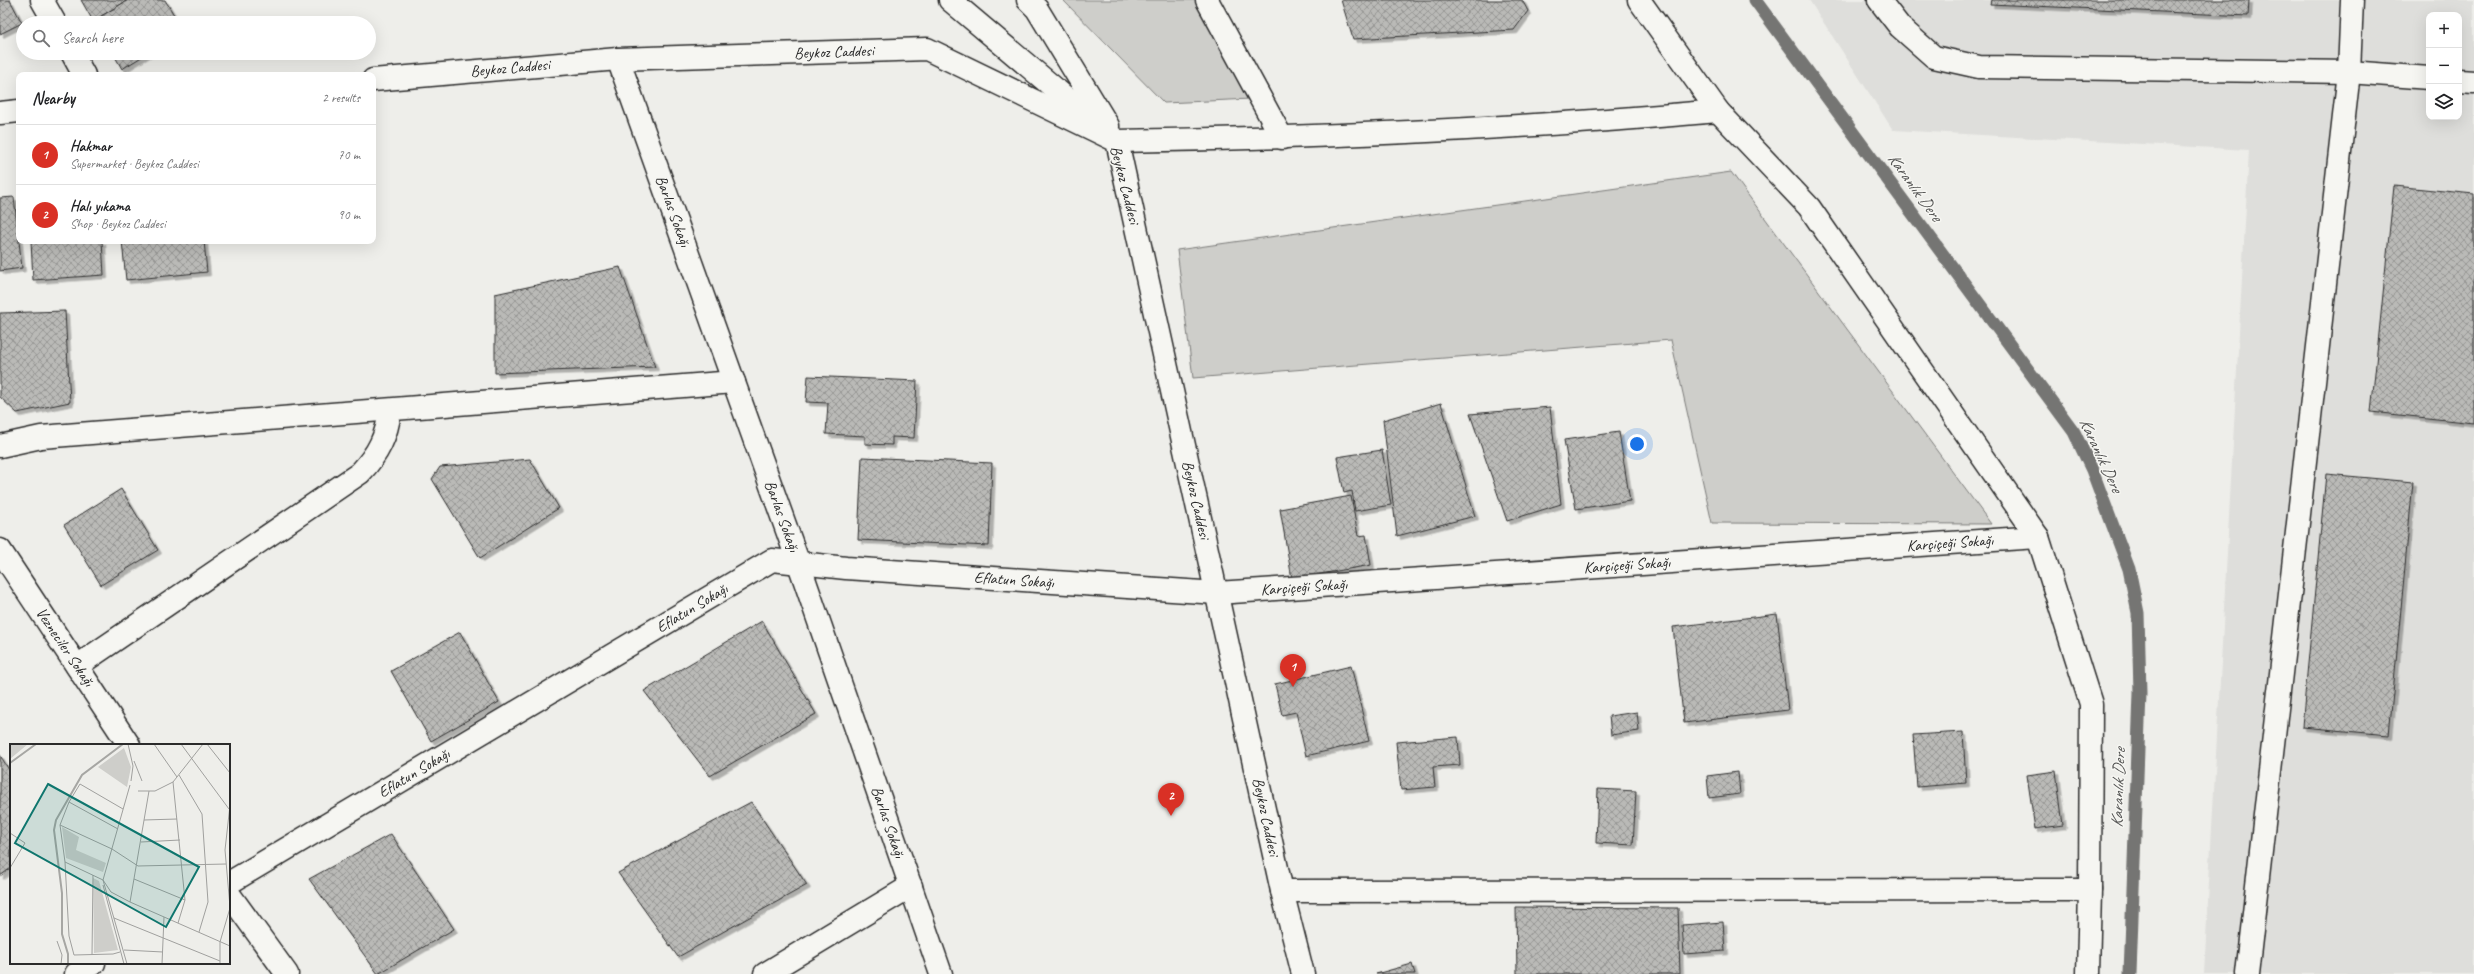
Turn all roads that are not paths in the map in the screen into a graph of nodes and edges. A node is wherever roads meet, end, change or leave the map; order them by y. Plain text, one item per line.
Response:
1 (42, 0) edge
2 (950, 0) edge
3 (1028, 0) edge
4 (1207, 0) edge
5 (1639, 0) edge
6 (1879, 0) edge
7 (2352, 0) edge
8 (51, 16) edge
9 (618, 59) junction
10 (76, 60) edge
11 (82, 72) edge
12 (2349, 72) junction
13 (2426, 78) edge
14 (376, 80) edge
15 (2462, 81) edge
16 (2474, 82) edge
17 (16, 111) edge
18 (1718, 111) junction
19 (0, 113) edge
20 (1282, 138) junction
21 (1117, 141) junction
22 (734, 382) junction
23 (390, 410) junction
24 (0, 446) edge
25 (2038, 537) junction
26 (0, 550) edge
27 (799, 564) junction
28 (1217, 593) junction
29 (77, 666) junction
30 (128, 744) edge
31 (230, 882) edge
32 (911, 886) junction
33 (2090, 890) junction
34 (1282, 891) junction
35 (230, 895) edge
36 (92, 964) edge
37 (76, 974) edge
38 (287, 974) edge
39 (765, 974) edge
40 (941, 974) edge
41 (1304, 974) edge
42 (2088, 974) edge
43 (2247, 974) edge

1 - 8 street
2 - 21 street
3 - 21 street
4 - 20 street
5 - 18 street
6 - 12 street
7 - 12 street
9 - 14 street, Beykoz Caddesi
9 - 21 street, Beykoz Caddesi
9 - 22 street, Barlas Sokağı
10 - 11 street
12 - 13 street
12 - 43 street
15 - 16 street
17 - 19 street
18 - 20 street
18 - 25 street
20 - 21 street
21 - 28 street, Beykoz Caddesi
22 - 23 street
22 - 27 street, Barlas Sokağı
23 - 24 street
23 - 29 street
25 - 28 street, Karçiçeği Sokağı
25 - 33 street
26 - 29 street, Vezneciler Sokağı
27 - 28 street, Eflatun Sokağı
27 - 31 street, Eflatun Sokağı
27 - 32 street, Barlas Sokağı
28 - 34 street, Beykoz Caddesi
29 - 30 street, Vezneciler Sokağı
32 - 39 street
32 - 40 street, Barlas Sokağı
33 - 34 street
33 - 42 street
34 - 41 street, Beykoz Caddesi
35 - 38 street
36 - 37 street

